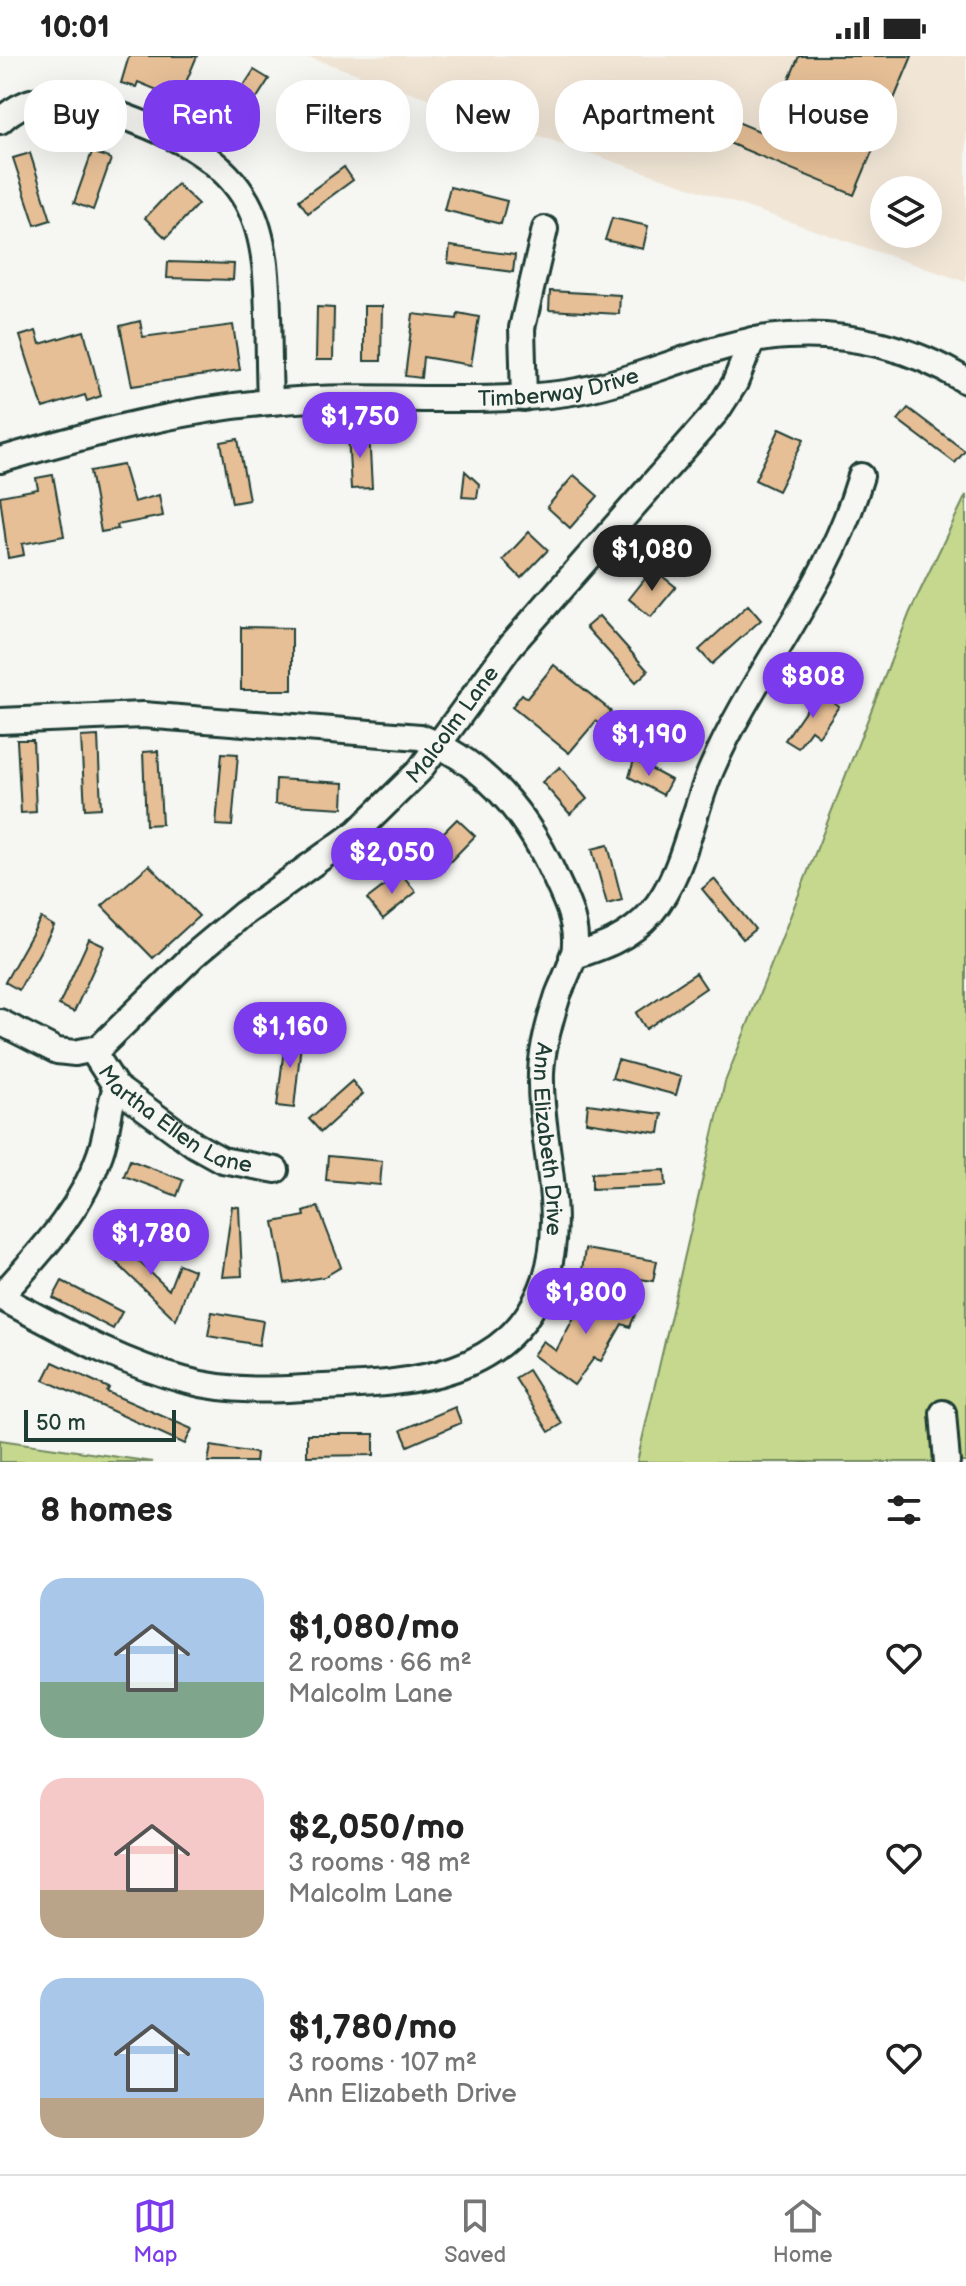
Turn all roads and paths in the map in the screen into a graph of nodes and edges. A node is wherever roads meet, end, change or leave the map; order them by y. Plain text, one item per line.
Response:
1 (0, 121) edge
2 (545, 229) dead end
3 (752, 340) junction
4 (966, 381) edge
5 (524, 398) junction
6 (270, 402) junction
7 (0, 460) edge
8 (861, 476) dead end
9 (0, 721) edge
10 (437, 744) junction
11 (572, 957) junction
12 (0, 1022) edge
13 (92, 1050) junction
14 (116, 1087) junction
15 (276, 1170) dead end
16 (0, 1297) edge
17 (943, 1413) dead end
18 (947, 1462) edge

1 - 6 street
2 - 5 street
3 - 4 street, Timberway Drive
3 - 5 street, Timberway Drive
3 - 10 street, Malcolm Lane
5 - 6 street, Timberway Drive
6 - 7 street, Timberway Drive
8 - 11 street
9 - 10 street, Ann Elizabeth Drive
10 - 11 street, Ann Elizabeth Drive
10 - 13 street, Malcolm Lane
11 - 16 street, Ann Elizabeth Drive
12 - 13 street, Martha Ellen Lane
13 - 14 street, Martha Ellen Lane
14 - 15 street, Martha Ellen Lane
14 - 16 street
17 - 18 street

